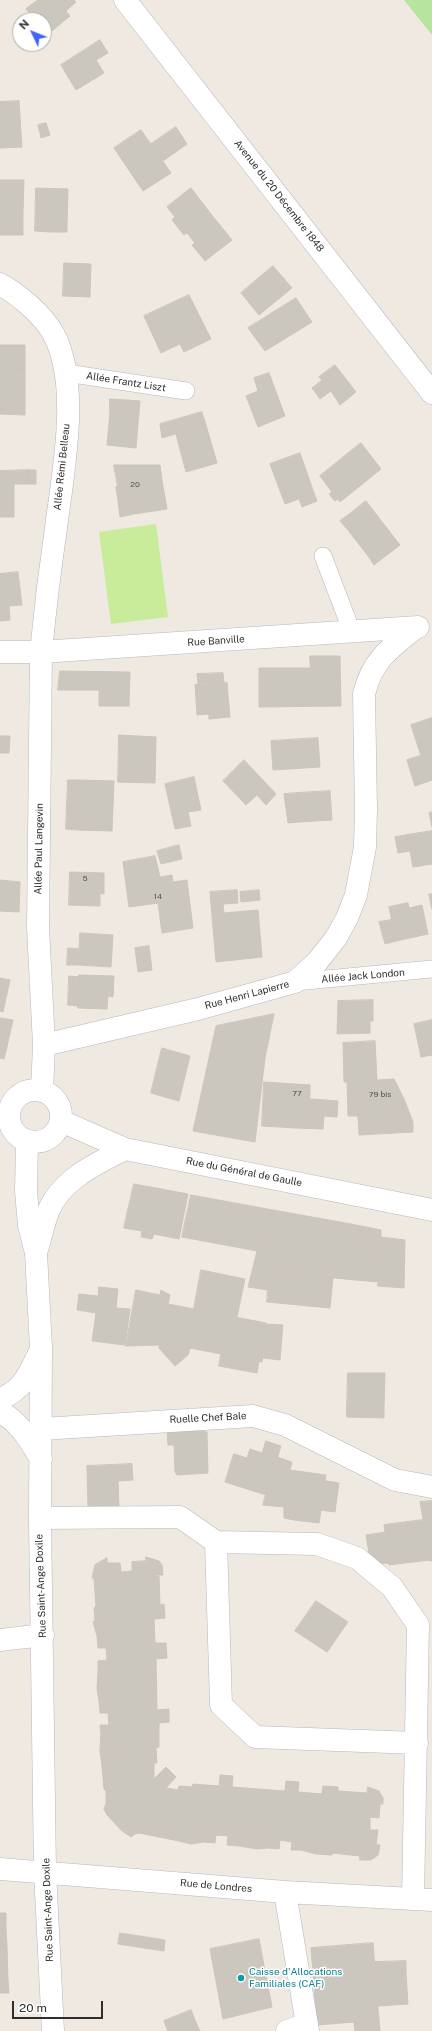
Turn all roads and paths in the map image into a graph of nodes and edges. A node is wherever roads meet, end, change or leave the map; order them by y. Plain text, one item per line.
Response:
1 (125, 0) edge
2 (0, 284) edge
3 (66, 373) junction
4 (186, 391) dead end
5 (432, 393) edge
6 (323, 556) dead end
7 (425, 626) edge
8 (352, 632) junction
9 (0, 652) edge
10 (41, 652) junction
11 (432, 969) edge
12 (295, 982) junction
13 (44, 1045) junction
14 (42, 1091) junction
15 (4, 1119) edge
16 (61, 1120) junction
17 (27, 1141) junction
18 (125, 1149) junction
19 (432, 1210) edge
20 (36, 1253) junction
21 (41, 1348) junction
22 (0, 1399) edge
23 (0, 1412) edge
24 (41, 1429) junction
25 (41, 1459) junction
26 (432, 1488) edge
27 (40, 1518) junction
28 (216, 1542) junction
29 (43, 1635) junction
30 (0, 1640) edge
31 (417, 1743) junction
32 (0, 1869) edge
33 (45, 1872) junction
34 (285, 1892) junction
35 (422, 1900) edge
36 (308, 2027) edge
37 (53, 2031) edge
38 (287, 2031) edge

1 - 5 street, Avenue du 20 Décembre 1848
2 - 3 street, Allée Rémi Belleau
3 - 4 lane, Allée Frantz Liszt
3 - 10 street, Allée Rémi Belleau
6 - 8 lane
7 - 8 street, Rue Banville
7 - 12 street, Rue Henri Lapierre
8 - 10 street, Rue Banville
9 - 10 street, Rue Banville
10 - 13 street, Allée Paul Langevin
11 - 12 lane, Allée Jack London
12 - 13 street, Rue Henri Lapierre
13 - 14 street, Allée Paul Langevin
14 - 15 street
14 - 16 street
15 - 17 street
16 - 17 street
16 - 18 street, Rue du Général de Gaulle
17 - 20 street, Rue Saint-Ange Doxile
18 - 19 street, Rue du Général de Gaulle
18 - 20 street
20 - 21 street, Rue Saint-Ange Doxile
21 - 22 street
21 - 24 street, Rue Saint-Ange Doxile
23 - 25 street
24 - 25 street, Rue Saint-Ange Doxile
24 - 26 street, Ruelle Chef Bale
25 - 27 street, Rue Saint-Ange Doxile
27 - 28 street
27 - 29 street, Rue Saint-Ange Doxile
28 - 31 street
28 - 31 street
29 - 30 street
29 - 33 street, Rue Saint-Ange Doxile
31 - 35 street
32 - 33 street, Rue de Londres
33 - 34 street, Rue de Londres
33 - 37 street, Rue Saint-Ange Doxile
34 - 35 street, Rue de Londres
34 - 36 street
36 - 38 street

